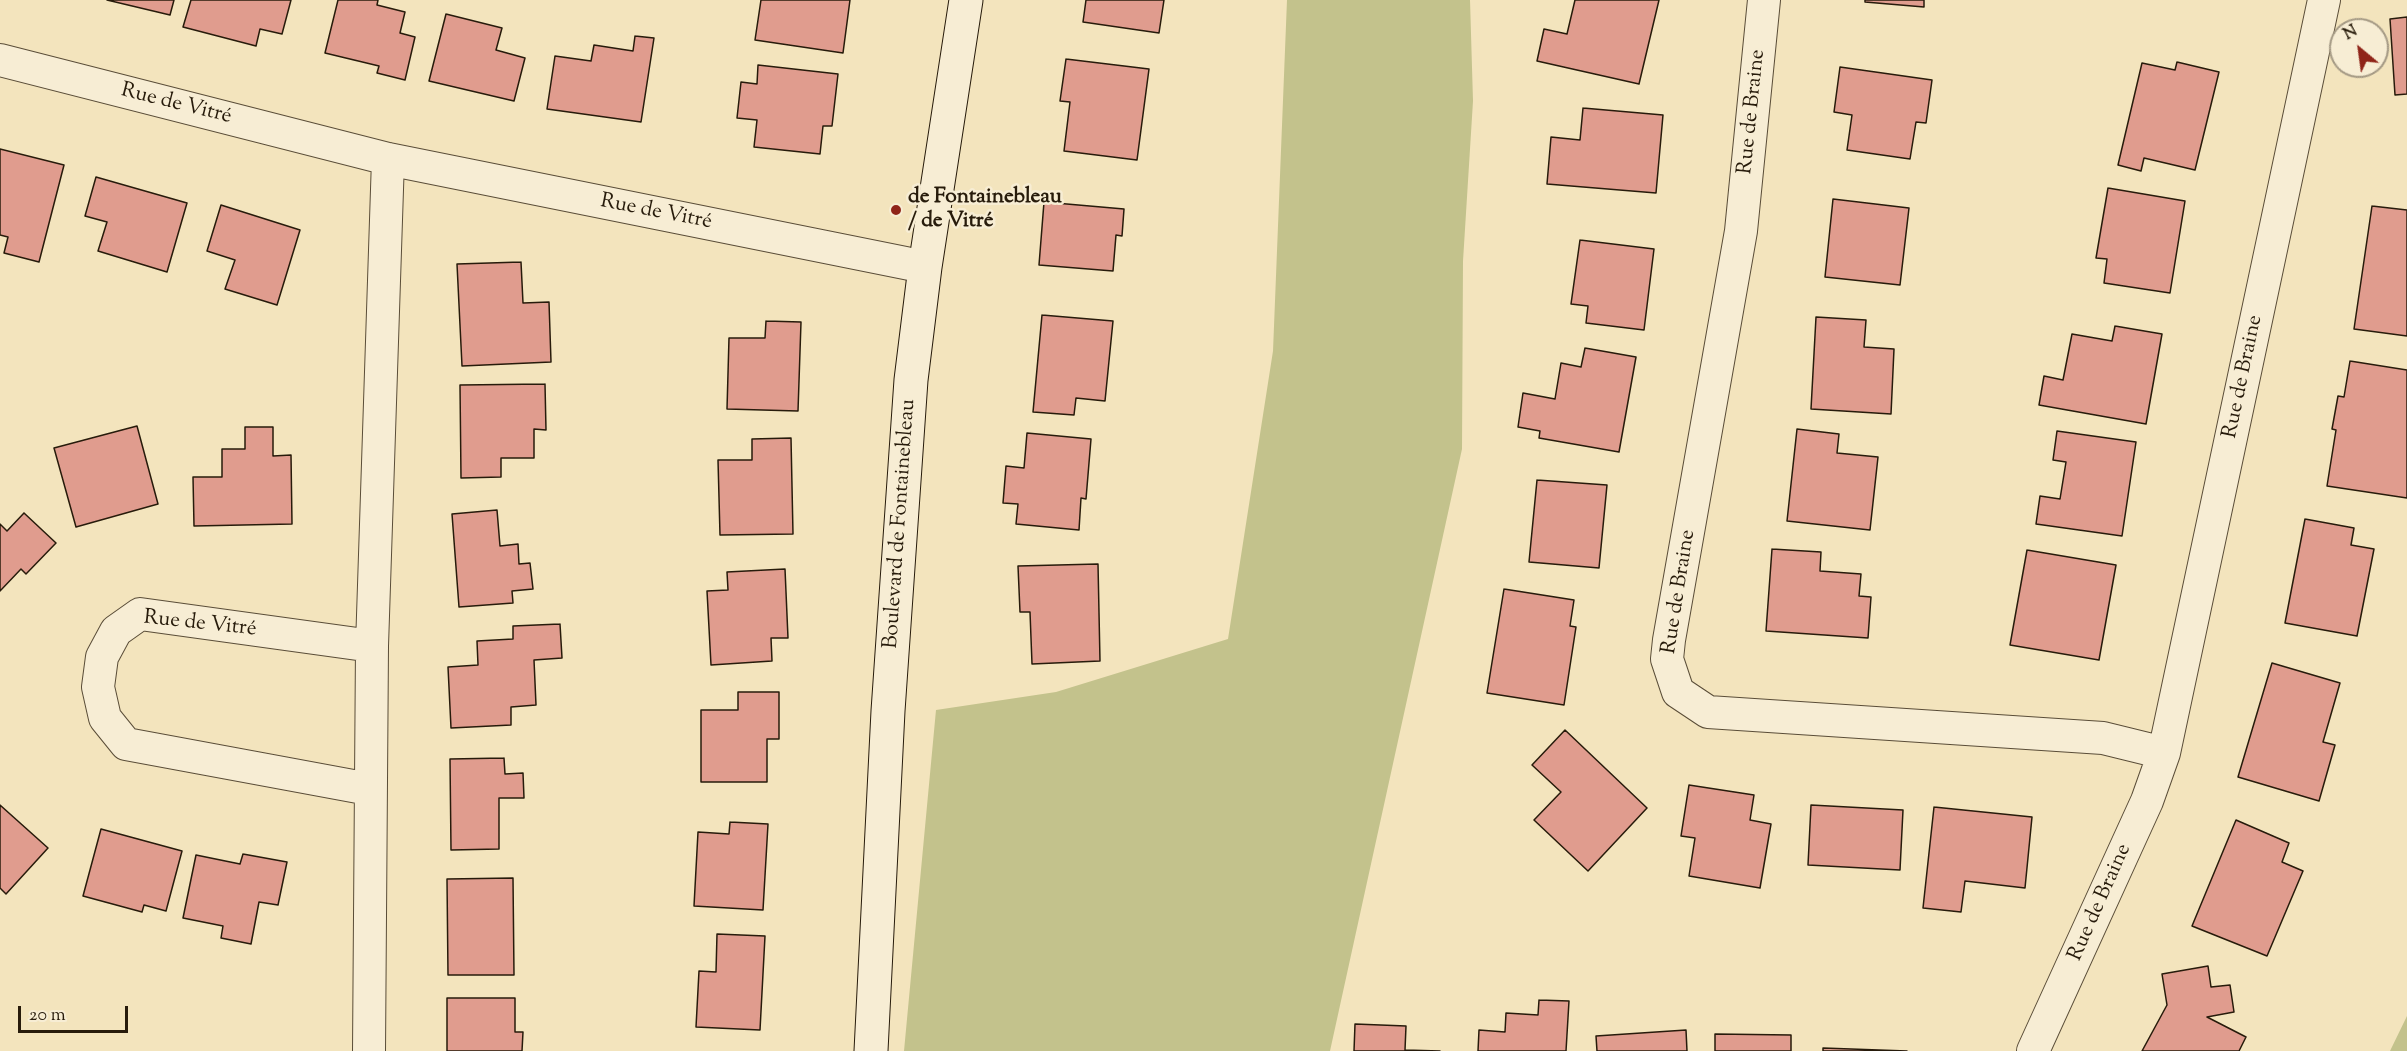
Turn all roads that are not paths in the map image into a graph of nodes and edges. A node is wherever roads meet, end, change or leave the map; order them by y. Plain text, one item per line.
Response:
1 (966, 0) edge
2 (1764, 0) edge
3 (2324, 0) edge
4 (0, 60) edge
5 (388, 159) junction
6 (925, 267) junction
7 (372, 646) junction
8 (2164, 753) junction
9 (369, 789) junction
10 (369, 1051) edge
11 (871, 1051) edge
12 (2034, 1051) edge

1 - 6 street, Boulevard de Fontainebleau
2 - 8 street, Rue de Braine
3 - 8 street, Rue de Braine
4 - 5 street, Rue de Vitré
5 - 6 street, Rue de Vitré
5 - 7 street
6 - 11 street, Boulevard de Fontainebleau
7 - 9 street
7 - 9 street, Rue de Vitré
8 - 12 street, Rue de Braine
9 - 10 street

